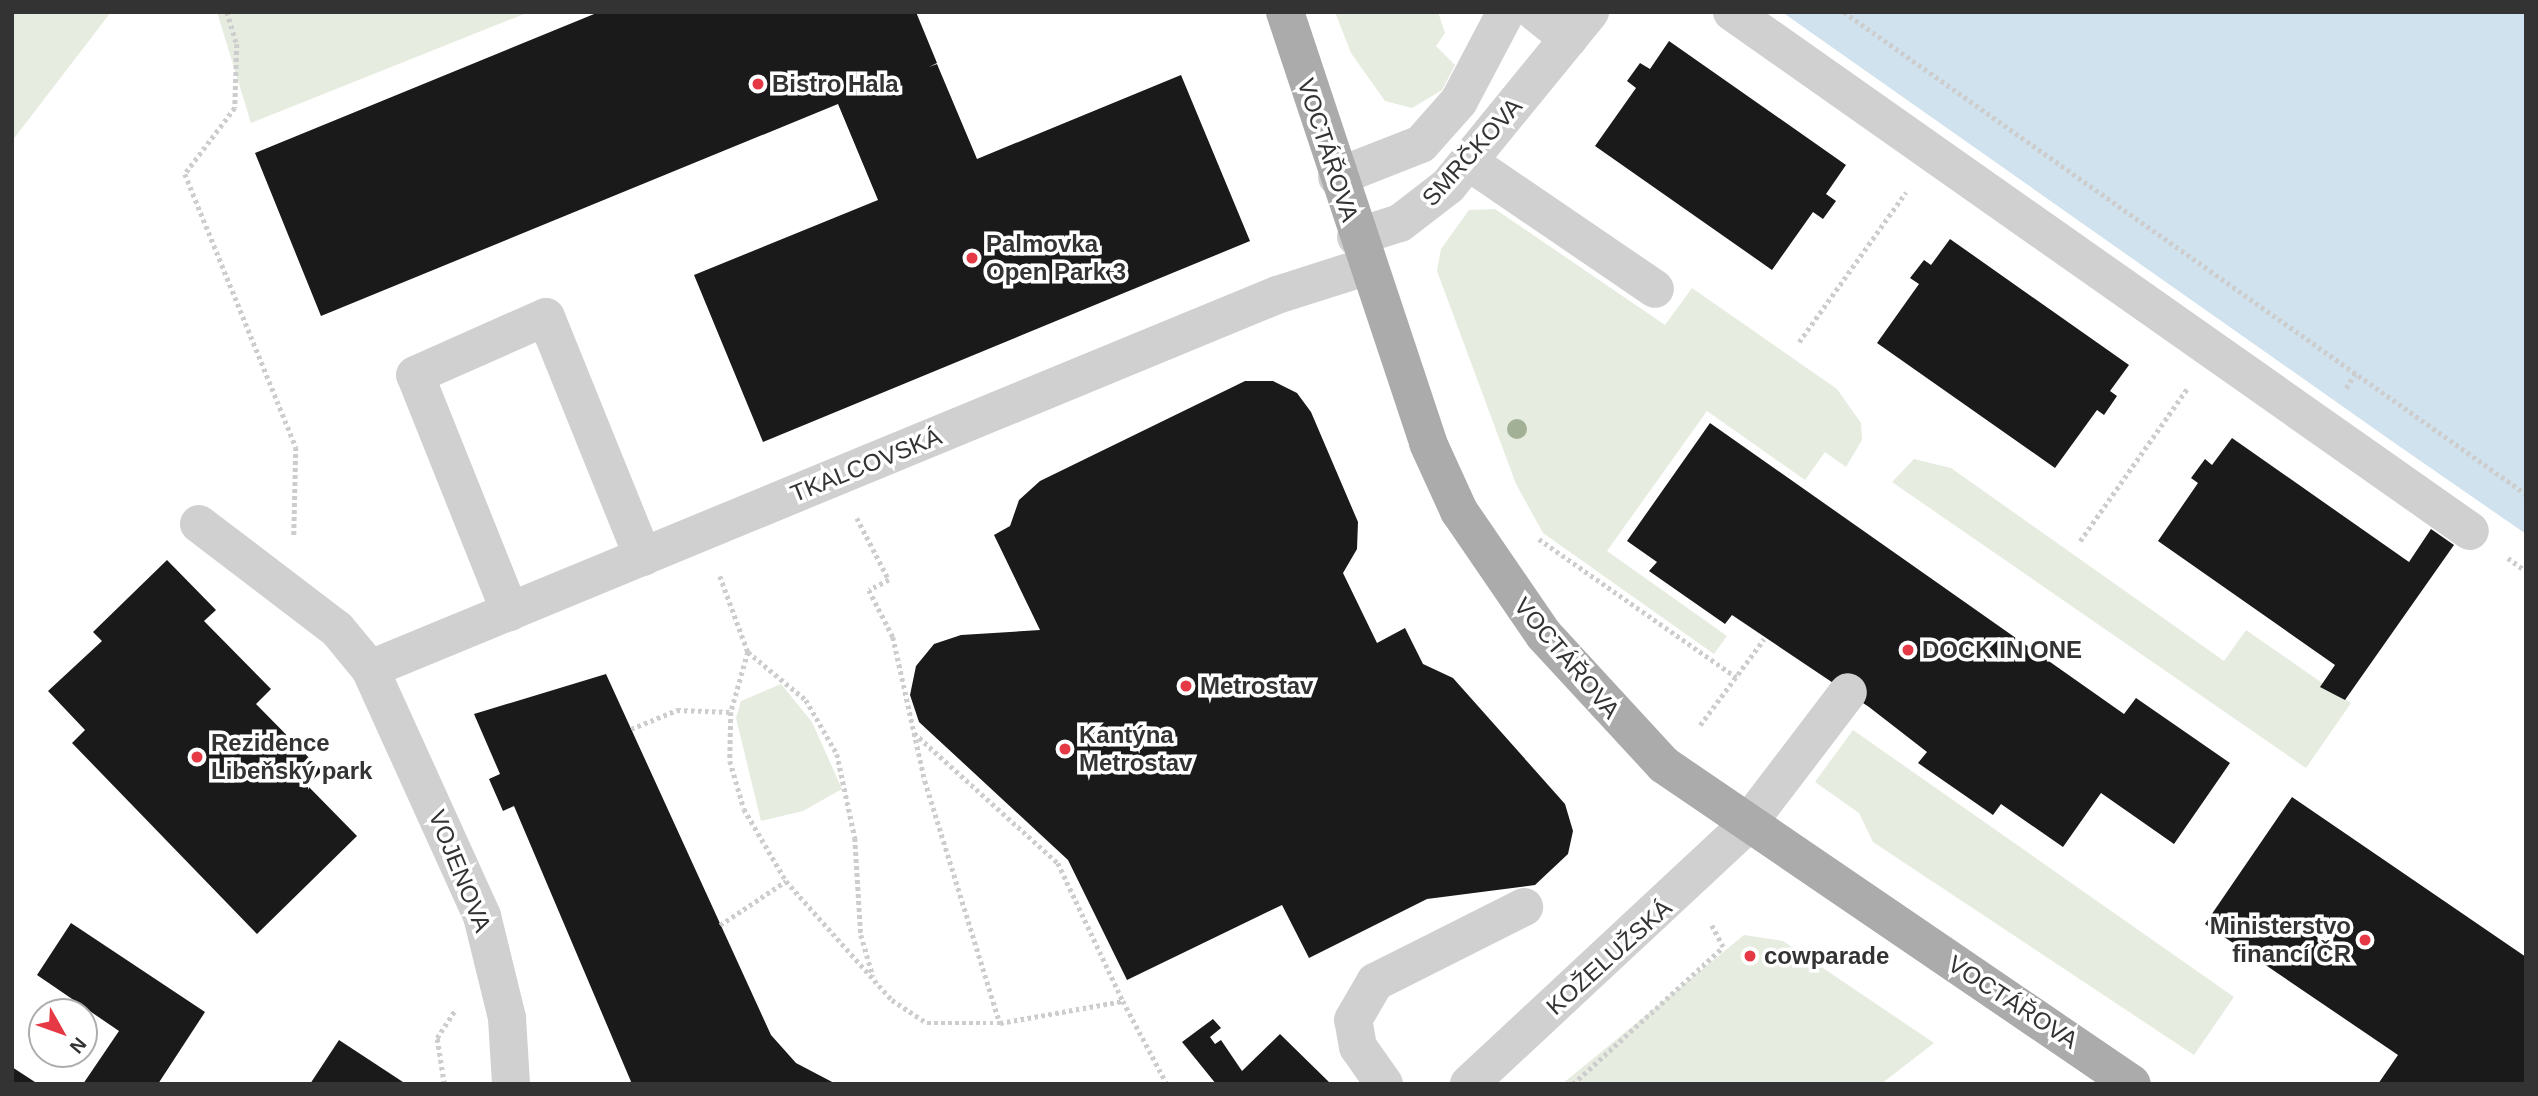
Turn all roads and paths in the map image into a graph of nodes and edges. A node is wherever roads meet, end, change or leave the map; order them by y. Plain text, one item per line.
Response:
1 (228, 12) edge
2 (1285, 12) edge
3 (1506, 12) edge
4 (1535, 12) edge
5 (1732, 12) edge
6 (1843, 12) edge
7 (1580, 25) edge
8 (1469, 162) junction
9 (1337, 177) junction
10 (1893, 209) dead end
11 (1360, 252) junction
12 (1655, 289) dead end
13 (1799, 342) dead end
14 (2173, 410) dead end
15 (2526, 494) edge
16 (853, 509) dead end
17 (199, 524) dead end
18 (2470, 531) dead end
19 (1538, 539) dead end
20 (294, 541) dead end
21 (2080, 541) dead end
22 (643, 557) junction
23 (717, 569) dead end
24 (510, 612) junction
25 (1764, 639) dead end
26 (748, 652) junction
27 (370, 669) junction
28 (1736, 677) junction
29 (1848, 692) dead end
30 (731, 712) junction
31 (1700, 725) dead end
32 (631, 729) dead end
33 (914, 733) junction
34 (1746, 826) junction
35 (786, 881) junction
36 (1524, 907) dead end
37 (1707, 919) dead end
38 (720, 925) dead end
39 (874, 978) junction
40 (1123, 1001) junction
41 (458, 1005) dead end
42 (1000, 1023) junction
43 (444, 1084) edge
44 (511, 1084) edge
45 (1167, 1084) edge
46 (1384, 1084) edge
47 (1469, 1084) edge
48 (1573, 1084) edge
49 (2132, 1084) edge

1 - 20 path
2 - 9 main road, VOCTÁŘOVA
3 - 9 street, SMRČKOVA
4 - 7 street, SMRČKOVA
5 - 18 street
6 - 15 path
7 - 8 street, SMRČKOVA
8 - 11 street, SMRČKOVA
8 - 12 street
9 - 11 main road, VOCTÁŘOVA
10 - 13 path
11 - 22 street, TKALCOVSKÁ
11 - 34 main road, VOCTÁŘOVA
14 - 21 path
16 - 33 path
17 - 27 street, VOJENOVA
19 - 28 path
22 - 24 street, TKALCOVSKÁ
22 - 24 street
23 - 26 path
24 - 27 street, TKALCOVSKÁ
25 - 28 path
26 - 30 path
26 - 39 path
27 - 44 street, VOJENOVA
28 - 31 path
29 - 34 street, KOŽELUŽSKÁ
30 - 32 path
30 - 35 path
33 - 40 path
33 - 42 path
34 - 47 street, KOŽELUŽSKÁ
34 - 49 main road, VOCTÁŘOVA
35 - 38 path
35 - 39 path
36 - 46 street
37 - 48 path
39 - 42 path
40 - 42 path
40 - 45 path
41 - 43 path

